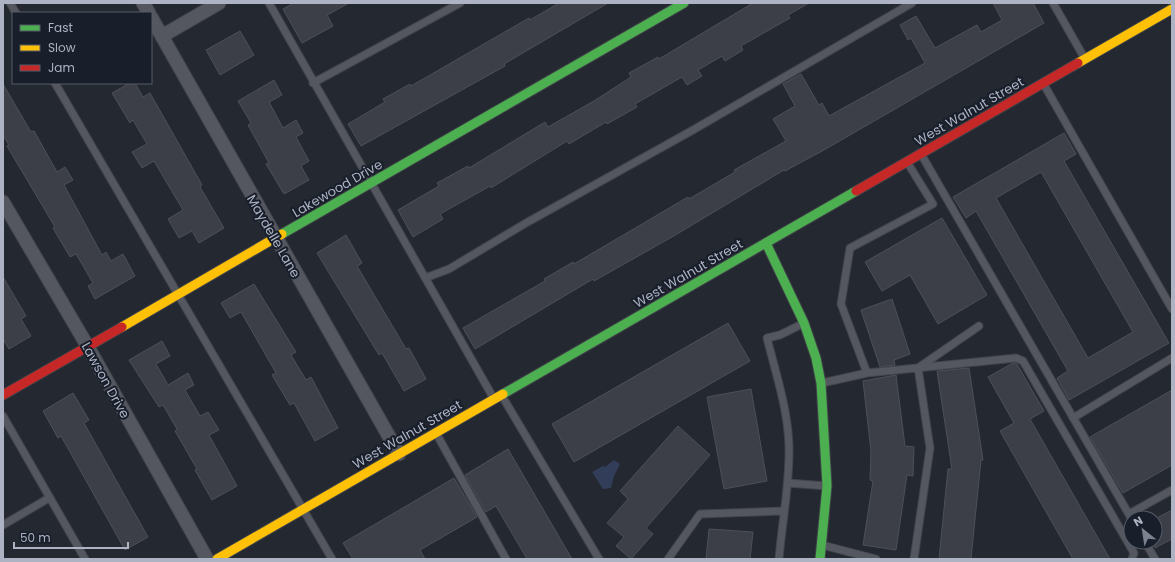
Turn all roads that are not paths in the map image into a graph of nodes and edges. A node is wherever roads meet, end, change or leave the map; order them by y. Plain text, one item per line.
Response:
1 (10, 3) edge
2 (143, 3) edge
3 (219, 3) edge
4 (269, 3) edge
5 (460, 3) edge
6 (684, 3) edge
7 (912, 3) edge
8 (1053, 3) edge
9 (1172, 9) edge
10 (15, 12) edge
11 (148, 12) edge
12 (152, 19) edge
13 (162, 36) junction
14 (1085, 59) junction
15 (313, 83) junction
16 (1043, 83) junction
17 (56, 84) edge
18 (921, 154) junction
19 (907, 162) junction
20 (370, 184) junction
21 (3, 202) edge
22 (276, 239) junction
23 (766, 243) junction
24 (425, 278) junction
25 (177, 295) junction
26 (1172, 309) edge
27 (804, 323) junction
28 (979, 326) dead end
29 (88, 347) junction
30 (1172, 358) edge
31 (918, 368) junction
32 (867, 373) junction
33 (821, 383) junction
34 (3, 395) edge
35 (498, 397) junction
36 (3, 416) edge
37 (1073, 418) junction
38 (436, 433) junction
39 (399, 454) junction
40 (788, 483) junction
41 (827, 486) junction
42 (1172, 490) edge
43 (49, 498) junction
44 (302, 510) junction
45 (1127, 510) edge
46 (1140, 510) edge
47 (783, 511) junction
48 (3, 525) edge
49 (822, 545) junction
50 (1150, 550) edge
51 (85, 559) edge
52 (207, 559) edge
53 (217, 559) edge
54 (332, 559) edge
55 (506, 559) edge
56 (599, 559) edge
57 (668, 559) edge
58 (779, 559) edge
59 (820, 559) edge
60 (876, 559) edge
61 (914, 559) edge
62 (1132, 559) edge
63 (1155, 559) edge

1 - 10 lane
2 - 11 street
3 - 13 street
4 - 15 lane
5 - 15 lane
6 - 20 street, Lakewood Drive
7 - 24 lane
8 - 14 lane
9 - 14 street, West Walnut Street
12 - 13 street, Maydelle Lane
13 - 22 street, Maydelle Lane
14 - 16 street, West Walnut Street
15 - 20 lane
16 - 18 street, West Walnut Street
16 - 26 lane
17 - 25 lane
18 - 19 street, West Walnut Street
18 - 37 lane
19 - 23 street, West Walnut Street
19 - 32 lane
20 - 22 street, Lakewood Drive
20 - 24 lane
21 - 29 street, Lawson Drive
22 - 25 street, Lakewood Drive
22 - 39 street, Maydelle Lane
23 - 27 street
23 - 35 street, West Walnut Street
24 - 35 lane
25 - 29 street, Lakewood Drive
25 - 44 lane
27 - 33 street
27 - 40 lane
28 - 31 lane
29 - 34 street, Lakewood Drive
29 - 52 street, Lawson Drive
30 - 37 lane
31 - 32 lane
31 - 61 lane
31 - 62 lane
32 - 33 lane
33 - 41 street
35 - 38 street, West Walnut Street
35 - 56 lane
36 - 43 lane
37 - 45 lane
38 - 39 street, West Walnut Street
38 - 55 lane
39 - 44 street, West Walnut Street
40 - 41 lane
40 - 47 lane
41 - 49 street
42 - 46 lane
43 - 48 lane
43 - 51 lane
44 - 53 street, West Walnut Street
44 - 54 lane
47 - 57 lane
47 - 58 lane
49 - 59 street
49 - 60 lane
50 - 63 lane

